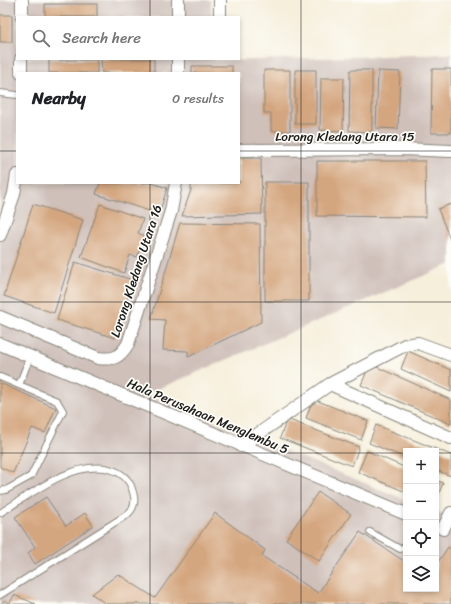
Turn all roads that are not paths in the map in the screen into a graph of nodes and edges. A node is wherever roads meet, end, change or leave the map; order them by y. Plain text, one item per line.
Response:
1 (22, 0) edge
2 (178, 0) edge
3 (220, 0) edge
4 (228, 0) edge
5 (22, 16) edge
6 (178, 16) edge
7 (220, 16) edge
8 (21, 60) edge
9 (178, 60) edge
10 (21, 72) edge
11 (178, 72) edge
12 (0, 94) edge
13 (16, 95) edge
14 (240, 150) edge
15 (451, 151) edge
16 (16, 181) edge
17 (176, 184) edge
18 (0, 236) edge
19 (0, 317) edge
20 (0, 344) edge
21 (451, 355) edge
22 (30, 357) junction
23 (0, 377) edge
24 (330, 384) junction
25 (19, 385) junction
26 (451, 438) edge
27 (241, 446) junction
28 (0, 491) edge
29 (0, 513) edge
30 (403, 513) edge
31 (451, 513) edge
32 (444, 529) edge
33 (370, 532) dead end
34 (403, 548) edge
35 (0, 595) edge

1 - 5 street
2 - 6 street
3 - 4 street
3 - 7 street
8 - 10 street
9 - 11 street
12 - 13 lane
14 - 15 street, Lorong Kledang Utara 15
16 - 18 street
17 - 19 street, Lorong Kledang Utara 16
20 - 22 street, Hala Perusahaan Menglembu 5
21 - 24 street
22 - 25 lane
22 - 27 street, Hala Perusahaan Menglembu 5
23 - 25 lane
24 - 26 street
24 - 27 street
25 - 28 lane
27 - 30 street, Hala Perusahaan Menglembu 5
29 - 35 lane
31 - 32 street
33 - 34 lane

